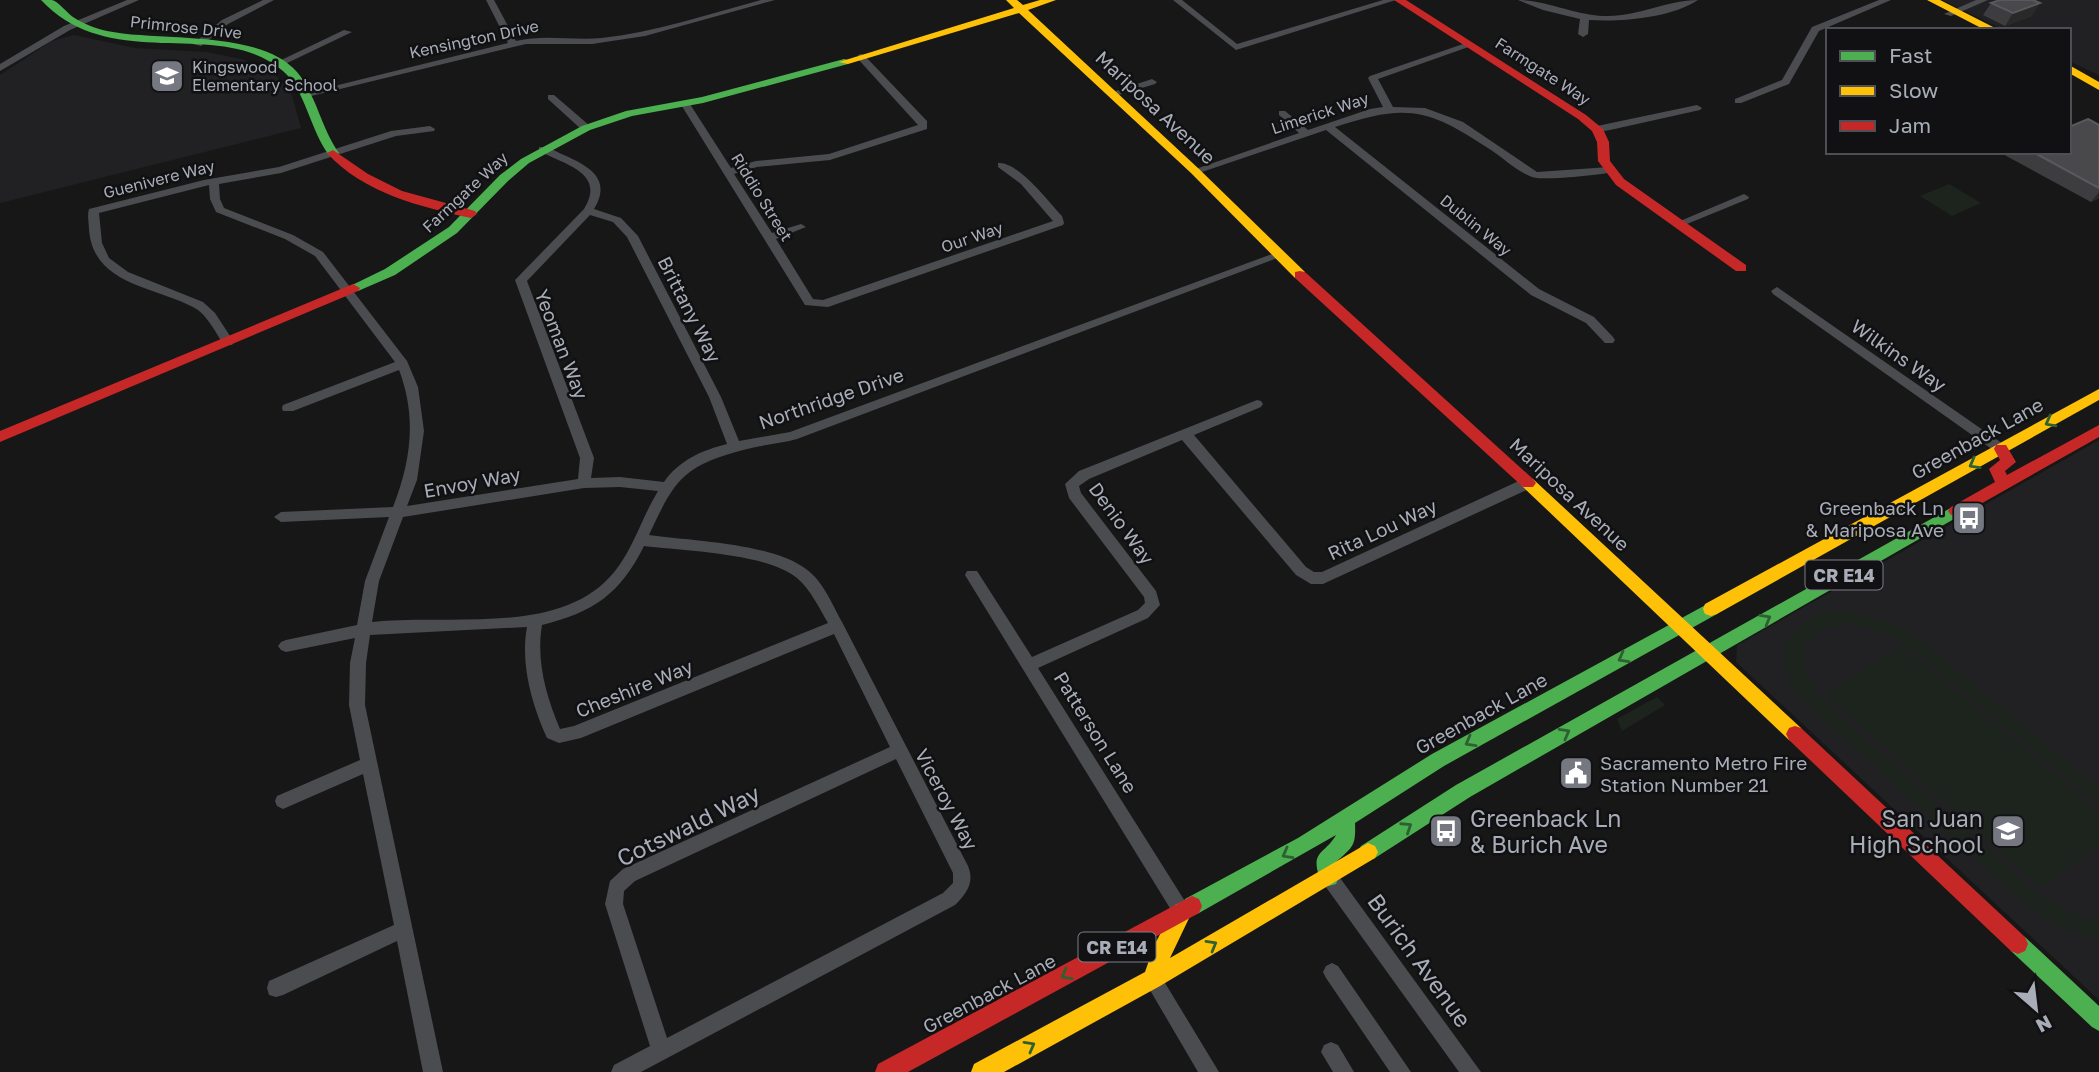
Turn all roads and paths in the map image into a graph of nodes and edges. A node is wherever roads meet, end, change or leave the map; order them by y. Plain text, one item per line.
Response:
1 (46, 0) edge
2 (135, 0) edge
3 (270, 0) edge
4 (490, 0) edge
5 (771, 0) edge
6 (1051, 0) edge
7 (1177, 0) edge
8 (1392, 0) edge
9 (1399, 0) edge
10 (1522, 0) edge
11 (1694, 0) edge
12 (1887, 0) edge
13 (1920, 0) edge
14 (1932, 0) edge
15 (1984, 0) edge
16 (1537, 2) edge
17 (1016, 4) edge
18 (1952, 12) junction
19 (1585, 18) junction
20 (77, 23) junction
21 (1978, 28) edge
22 (1989, 28) edge
23 (347, 32) dead end
24 (1583, 34) dead end
25 (198, 44) junction
26 (513, 44) junction
27 (1469, 45) junction
28 (862, 57) junction
29 (280, 63) junction
30 (0, 68) edge
31 (2071, 70) edge
32 (1152, 82) dead end
33 (2099, 85) edge
34 (307, 94) junction
35 (1112, 94) junction
36 (551, 97) dead end
37 (1738, 101) dead end
38 (685, 103) junction
39 (1698, 108) dead end
40 (1389, 109) junction
41 (1282, 113) dead end
42 (1327, 126) junction
43 (586, 128) junction
44 (430, 129) dead end
45 (1597, 129) junction
46 (1306, 133) junction
47 (543, 149) junction
48 (332, 153) junction
49 (1002, 165) dead end
50 (1609, 170) junction
51 (1195, 171) junction
52 (728, 173) junction
53 (214, 181) junction
54 (1744, 197) dead end
55 (588, 211) junction
56 (471, 214) junction
57 (1678, 224) junction
58 (801, 227) dead end
59 (769, 238) junction
60 (1279, 255) junction
61 (1741, 268) dead end
62 (349, 291) junction
63 (1777, 291) dead end
64 (815, 304) joint
65 (1609, 340) dead end
66 (228, 342) junction
67 (402, 364) junction
68 (2099, 394) edge
69 (1257, 404) dead end
70 (288, 408) dead end
71 (2099, 430) edge
72 (1185, 433) junction
73 (0, 438) edge
74 (735, 448) junction
75 (2001, 449) junction
76 (584, 483) junction
77 (1528, 483) junction
78 (2003, 484) junction
79 (668, 487) junction
80 (396, 513) junction
81 (281, 517) dead end
82 (641, 540) junction
83 (972, 575) dead end
84 (536, 620) junction
85 (837, 626) junction
86 (1680, 627) junction
87 (362, 631) junction
88 (286, 646) dead end
89 (1706, 653) junction
90 (1030, 665) junction
91 (1514, 740) junction
92 (898, 751) junction
93 (368, 765) junction
94 (283, 801) dead end
95 (1345, 818) junction
96 (1329, 877) junction
97 (1182, 912) junction
98 (402, 930) junction
99 (1332, 972) dead end
100 (1153, 979) junction
101 (276, 989) dead end
102 (2099, 1020) edge
103 (661, 1050) junction
104 (1331, 1052) dead end
105 (433, 1072) edge
106 (621, 1072) edge
107 (886, 1072) edge
108 (982, 1072) edge
109 (1209, 1072) edge
110 (1344, 1072) edge
111 (1401, 1072) edge
112 (1471, 1072) edge

1 - 20 street, Primrose Drive
2 - 20 street
3 - 25 street
4 - 26 street
5 - 26 street, Kensington Drive
6 - 17 street, Farmgate Way
7 - 8 street
9 - 27 street, Farmgate Way
10 - 16 street
11 - 19 street
12 - 37 street
13 - 18 street
14 - 18 street
15 - 18 street
16 - 19 street
17 - 28 street, Farmgate Way
17 - 35 street, Mariposa Avenue
18 - 21 street
18 - 22 street
19 - 24 street
20 - 25 street, Primrose Drive
20 - 30 street
23 - 29 street
25 - 29 street, Primrose Drive
26 - 34 street, Kensington Drive
27 - 40 street
27 - 45 street, Farmgate Way
28 - 38 street, Farmgate Way
28 - 52 street
29 - 34 street, Primrose Drive
31 - 33 street
32 - 35 street
34 - 48 street, Primrose Drive
35 - 51 street, Mariposa Avenue
36 - 43 street
38 - 43 street, Farmgate Way
38 - 52 street, Riddio Street
39 - 45 street
40 - 42 street, Limerick Way
40 - 50 street, Limerick Way
41 - 46 street
42 - 46 street, Limerick Way
42 - 65 street, Dublin Way
43 - 47 street, Farmgate Way
44 - 48 street, Guenivere Way
45 - 50 street, Farmgate Way
46 - 51 street, Limerick Way
47 - 55 street
47 - 56 street, Farmgate Way
48 - 53 street, Guenivere Way
48 - 56 street, Primrose Drive
49 - 64 street, Our Way
50 - 57 street
51 - 60 street, Mariposa Avenue
52 - 59 street, Riddio Street
53 - 62 street
53 - 66 street, Guenivere Way
54 - 57 street
55 - 74 street, Brittany Way
55 - 76 street, Yeoman Way
56 - 62 street, Farmgate Way
57 - 61 street
58 - 59 street
59 - 64 street, Riddio Street
60 - 74 street, Northridge Drive
60 - 77 street, Mariposa Avenue
62 - 66 street, Farmgate Way
62 - 67 street
63 - 75 street, Wilkins Way
66 - 73 street, Farmgate Way
67 - 70 street
67 - 80 street
68 -> 75 street, Greenback Lane / CR E14
69 - 72 street, Denio Way
71 - 78 street, Greenback Lane / CR E14
72 - 77 street, Rita Lou Way
72 - 90 street, Denio Way
74 - 79 street, Northridge Drive
75 - 78 street
75 -> 86 street, Greenback Lane / CR E14
76 - 79 street, Envoy Way
76 - 80 street, Envoy Way
77 - 86 street, Mariposa Avenue
89 -> 78 street, Greenback Lane / CR E14
79 - 82 street, Northridge Drive
80 - 81 street, Envoy Way
80 - 87 street
82 - 84 street, Northridge Drive
82 - 85 street, Viceroy Way
83 - 90 street, Patterson Lane
84 - 85 street, Cheshire Way
84 - 87 street, Northridge Drive
85 - 92 street, Viceroy Way
86 - 89 street, Mariposa Avenue
86 -> 91 street, Greenback Lane / CR E14
87 - 88 street, Northridge Drive
87 - 93 street
91 -> 89 street, Greenback Lane / CR E14
89 - 102 street, Mariposa Avenue
90 - 97 street, Patterson Lane
91 -> 95 street, Greenback Lane / CR E14
96 -> 91 street, Greenback Lane / CR E14
92 - 103 street, Cotswald Way
92 - 103 street, Viceroy Way
93 - 94 street
93 - 98 street
95 - 96 street
95 -> 97 street, Greenback Lane / CR E14
100 -> 96 street, Greenback Lane / CR E14
96 - 112 street, Burich Avenue
97 - 100 street
97 -> 107 street, Greenback Lane / CR E14
98 - 101 street
98 - 105 street
99 - 111 street
108 -> 100 street, Greenback Lane / CR E14
100 - 109 street
103 - 106 street, Viceroy Way
104 - 110 street

